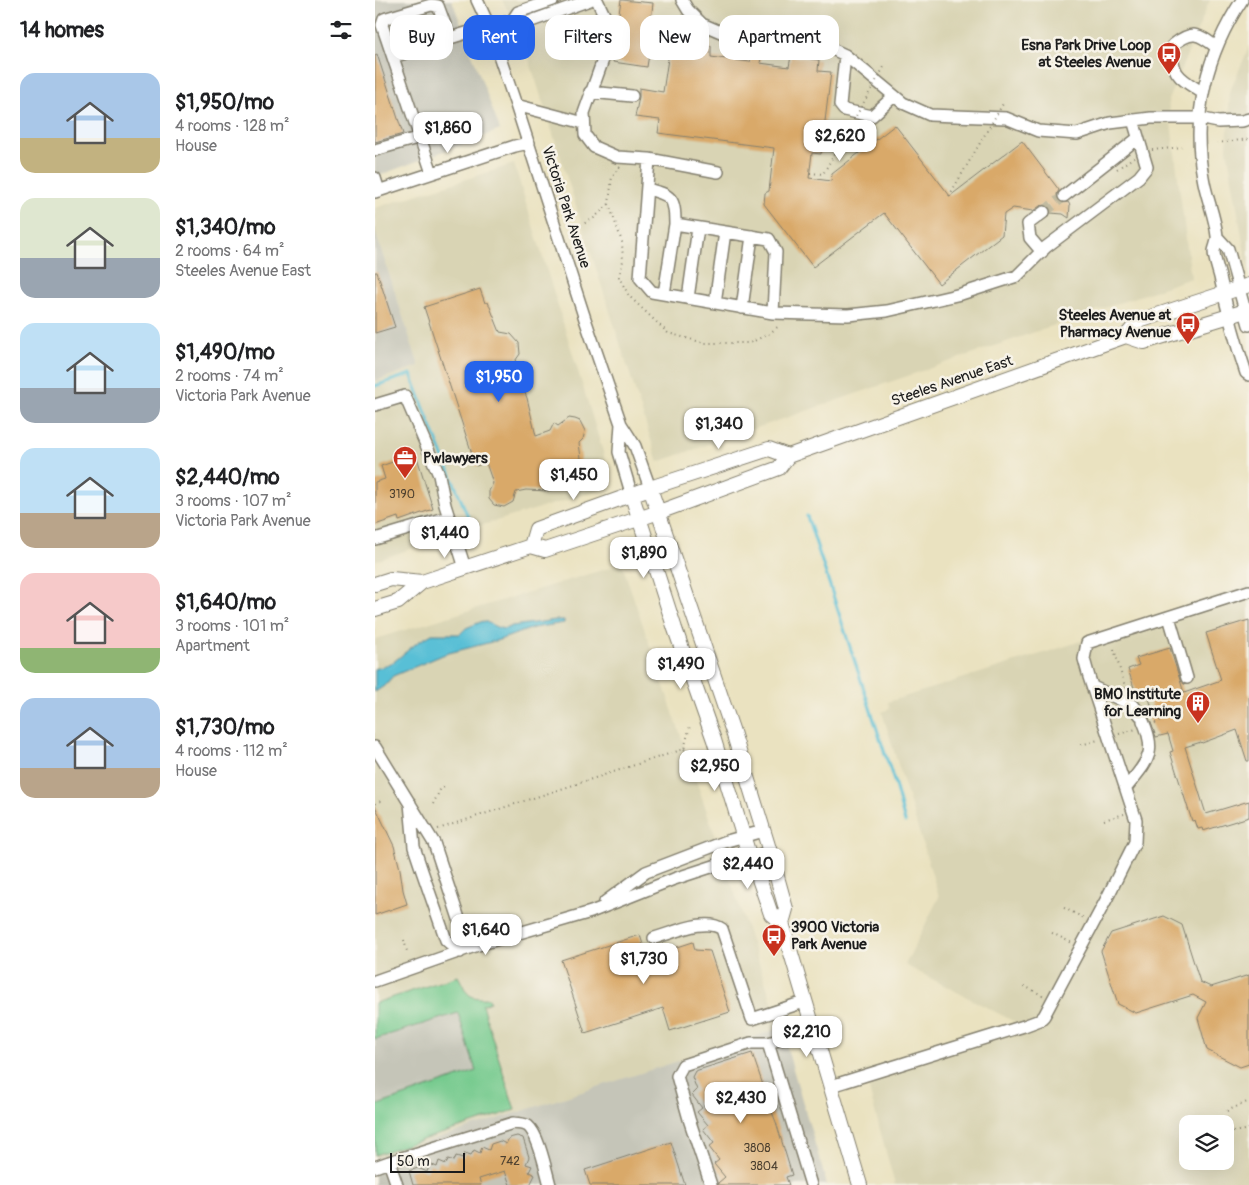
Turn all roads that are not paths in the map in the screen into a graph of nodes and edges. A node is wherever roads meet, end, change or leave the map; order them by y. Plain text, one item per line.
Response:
1 (477, 0) edge
2 (553, 0) edge
3 (590, 0) edge
4 (597, 0) edge
5 (681, 0) edge
6 (1242, 0) edge
7 (397, 15) edge
8 (442, 15) edge
9 (484, 15) edge
10 (516, 15) edge
11 (390, 17) edge
12 (535, 20) edge
13 (1215, 47) junction
14 (390, 49) edge
15 (845, 55) junction
16 (394, 60) edge
17 (501, 60) edge
18 (590, 92) junction
19 (1203, 93) junction
20 (632, 96) dead end
21 (894, 96) junction
22 (516, 105) junction
23 (1199, 118) junction
24 (1249, 119) edge
25 (1133, 120) junction
26 (584, 123) junction
27 (463, 125) dead end
28 (419, 136) junction
29 (1138, 138) junction
30 (529, 143) junction
31 (375, 150) edge
32 (649, 159) junction
33 (718, 172) dead end
34 (432, 173) junction
35 (375, 178) edge
36 (647, 189) junction
37 (377, 191) edge
38 (1064, 196) tunnel mouth
39 (1044, 212) tunnel mouth
40 (675, 224) junction
41 (698, 228) junction
42 (725, 232) junction
43 (752, 236) junction
44 (1218, 238) junction
45 (1042, 252) junction
46 (1244, 287) edge
47 (1223, 293) junction
48 (664, 294) junction
49 (688, 298) junction
50 (715, 303) junction
51 (742, 308) junction
52 (1247, 311) edge
53 (773, 313) junction
54 (1229, 317) junction
55 (1249, 325) edge
56 (1127, 336) junction
57 (1249, 375) edge
58 (375, 405) edge
59 (621, 424) junction
60 (788, 456) junction
61 (650, 488) junction
62 (632, 496) junction
63 (659, 512) junction
64 (448, 517) junction
65 (639, 519) junction
66 (375, 539) edge
67 (531, 546) junction
68 (465, 568) junction
69 (422, 582) junction
70 (375, 584) edge
71 (1249, 591) edge
72 (375, 610) edge
73 (1169, 617) junction
74 (1187, 678) dead end
75 (1093, 687) junction
76 (375, 747) edge
77 (1126, 788) junction
78 (410, 804) junction
79 (763, 831) junction
80 (744, 836) junction
81 (770, 852) junction
82 (750, 858) junction
83 (591, 912) junction
84 (782, 923) junction
85 (654, 938) dead end
86 (460, 952) junction
87 (375, 981) edge
88 (804, 1002) junction
89 (814, 1030) junction
90 (768, 1043) junction
91 (831, 1086) junction
92 (389, 1162) junction
93 (375, 1166) edge
94 (397, 1185) edge
95 (550, 1185) edge
96 (711, 1185) edge
97 (811, 1185) edge
98 (860, 1185) edge

1 - 9 street, Victoria Park Avenue
2 - 10 street
3 - 12 street
4 - 18 street
5 - 15 street
6 - 13 street
7 - 8 street
11 - 14 street
13 - 19 street
13 - 19 street
15 - 21 street
15 - 21 street
16 - 28 street
17 - 22 street, Victoria Park Avenue
18 - 20 street
18 - 26 street
19 - 23 street
21 - 25 street
22 - 26 street
22 - 30 street, Victoria Park Avenue
23 - 24 street
23 - 25 street
23 - 44 street
25 - 29 street
26 - 32 street
27 - 28 street
28 - 31 street
28 - 34 street
29 - 38 street
29 - 45 street
30 - 34 street
30 - 59 street, Victoria Park Avenue
32 - 33 street
32 - 36 street
34 - 37 street
35 - 37 street
36 - 40 street
36 - 48 street
39 - 45 street
40 - 41 street
40 - 48 street
41 - 42 street
41 - 49 street
42 - 43 street
42 - 50 street
43 - 51 street
43 - 53 street
44 - 46 street
44 - 47 street
45 - 53 street
46 - 47 main road, Steeles Avenue East
46 - 52 street
47 - 54 street
47 - 56 main road, Steeles Avenue East
48 - 49 street
49 - 50 street
50 - 51 street
51 - 53 street
52 - 54 main road, Steeles Avenue East
52 - 55 street
54 - 56 main road, Steeles Avenue East
54 - 57 street
56 - 60 main road, Steeles Avenue East
58 - 64 street
59 - 61 street, Victoria Park Avenue
59 - 62 street, Victoria Park Avenue
60 - 61 main road
60 - 63 main road, Steeles Avenue East
61 - 62 main road
61 - 63 main road, Victoria Park Avenue
62 - 65 main road, Victoria Park Avenue
62 - 67 main road
63 - 65 main road, Steeles Avenue East
63 - 79 main road, Victoria Park Avenue
64 - 66 street
64 - 68 street
65 - 67 main road, Steeles Avenue East
65 - 80 main road, Victoria Park Avenue
67 - 68 main road, Steeles Avenue East
68 - 69 main road, Steeles Avenue East
69 - 70 main road, Steeles Avenue East
69 - 72 main road, Steeles Avenue East
71 - 73 street
73 - 74 street
73 - 75 street
75 - 77 street
75 - 77 street
76 - 78 street
77 - 91 street
78 - 86 street
78 - 86 street
79 - 80 street
79 - 81 main road, Victoria Park Avenue
80 - 82 main road, Victoria Park Avenue
80 - 83 street
81 - 82 street
81 - 84 main road, Victoria Park Avenue
82 - 83 street
82 - 84 main road, Victoria Park Avenue
83 - 86 street
84 - 88 main road, Victoria Park Avenue
85 - 88 street
86 - 87 street
88 - 89 main road, Victoria Park Avenue
89 - 90 street
89 - 91 main road, Victoria Park Avenue
90 - 96 street
90 - 97 street
91 - 98 main road, Victoria Park Avenue
92 - 93 street
92 - 94 street
92 - 95 street

